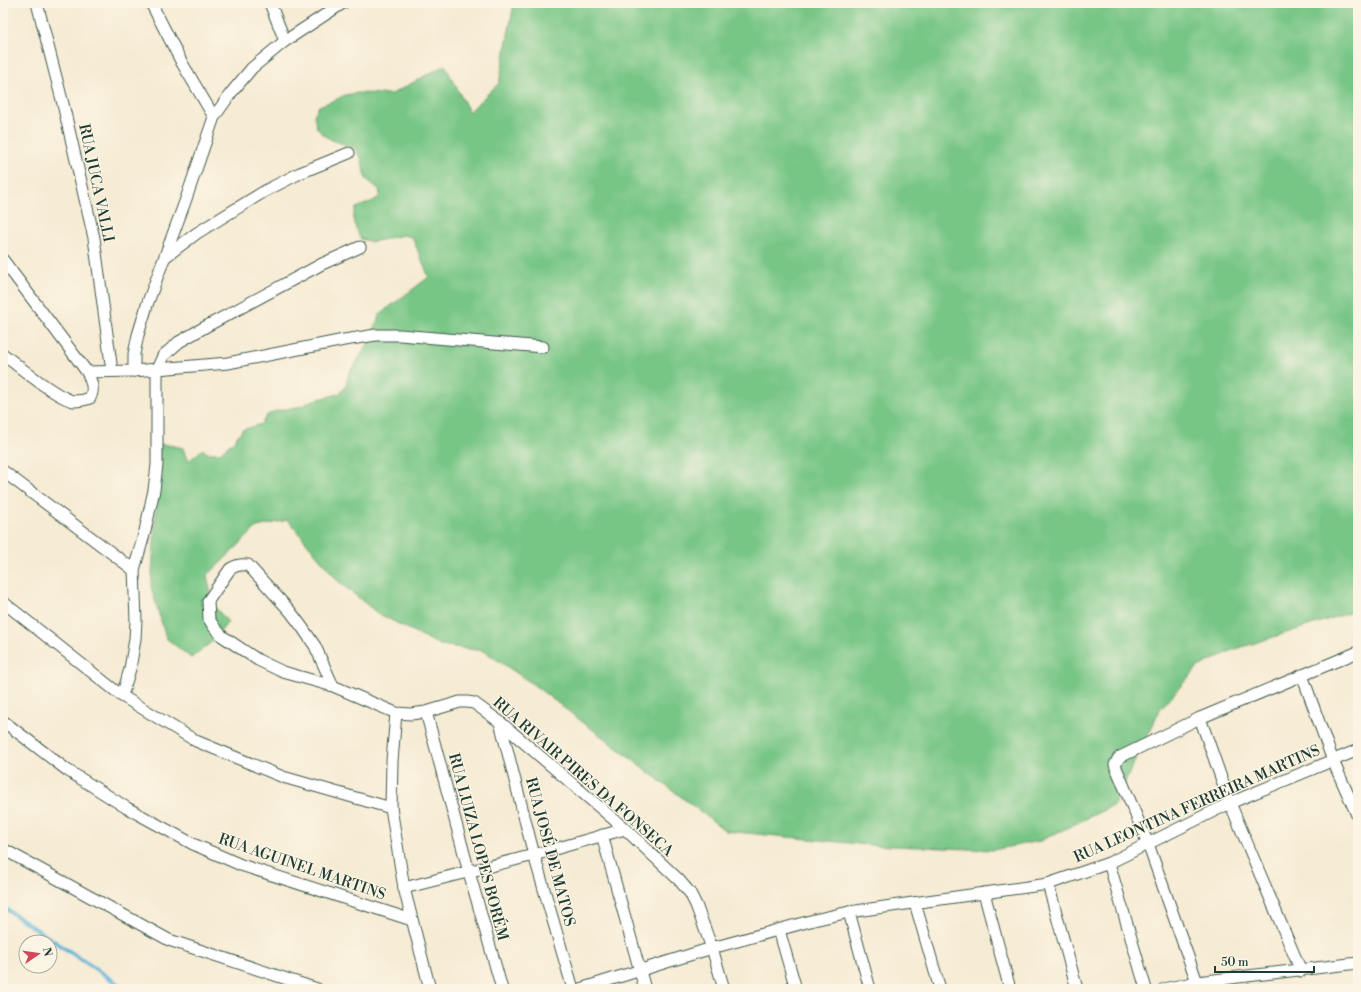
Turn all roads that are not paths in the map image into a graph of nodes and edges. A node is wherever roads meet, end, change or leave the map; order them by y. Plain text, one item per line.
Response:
1 (37, 3) edge
2 (151, 3) edge
3 (270, 3) edge
4 (343, 3) edge
5 (285, 42) junction
6 (214, 117) junction
7 (349, 153) dead end
8 (360, 247) dead end
9 (165, 257) junction
10 (3, 260) edge
11 (543, 347) dead end
12 (3, 354) edge
13 (157, 369) junction
14 (112, 371) junction
15 (134, 371) junction
16 (87, 372) junction
17 (3, 471) edge
18 (134, 570) junction
19 (3, 602) edge
20 (1358, 652) edge
21 (1302, 675) junction
22 (333, 686) junction
23 (122, 696) junction
24 (426, 712) junction
25 (396, 714) junction
26 (1200, 718) junction
27 (3, 721) edge
28 (500, 722) junction
29 (1358, 750) edge
30 (1333, 761) junction
31 (1230, 803) junction
32 (391, 808) junction
33 (1358, 817) edge
34 (625, 829) junction
35 (602, 835) junction
36 (1148, 844) junction
37 (3, 849) edge
38 (534, 855) junction
39 (1109, 863) junction
40 (469, 872) junction
41 (1048, 884) junction
42 (404, 888) junction
43 (984, 893) junction
44 (916, 903) junction
45 (850, 912) junction
46 (412, 920) junction
47 (779, 930) junction
48 (712, 948) junction
49 (1358, 964) edge
50 (639, 970) junction
51 (1301, 971) junction
52 (1197, 982) junction
53 (317, 989) edge
54 (430, 989) edge
55 (502, 989) edge
56 (573, 989) edge
57 (580, 989) edge
58 (645, 989) edge
59 (724, 989) edge
60 (796, 989) edge
61 (870, 989) edge
62 (940, 989) edge
63 (1010, 989) edge
64 (1076, 989) edge
65 (1146, 989) edge
66 (1164, 989) edge

1 - 14 street, RUA JUCA VALLI
2 - 6 street
3 - 5 street
4 - 5 street
5 - 6 street
6 - 9 street
7 - 9 street
8 - 13 street
9 - 15 street
10 - 16 street
11 - 13 street
12 - 16 street
13 - 15 street
13 - 18 street
14 - 15 street
14 - 16 street
17 - 18 street
18 - 23 street
19 - 23 street
20 - 21 street
21 - 26 street
21 - 30 street
22 - 22 street
22 - 25 street
23 - 32 street
24 - 25 street, RUA RIVAIR PIRES DA FONSECA
24 - 28 street, RUA RIVAIR PIRES DA FONSECA
24 - 40 street, RUA LUIZA LOPES BORÉM
25 - 32 street
26 - 31 street
26 - 36 street
27 - 46 street, RUA AGUINEL MARTINS
28 - 34 street, RUA RIVAIR PIRES DA FONSECA
28 - 38 street, RUA JOSÉ DE MATOS
29 - 30 street, RUA LEONTINA FERREIRA MARTINS
30 - 31 street, RUA LEONTINA FERREIRA MARTINS
30 - 33 street
31 - 36 street, RUA LEONTINA FERREIRA MARTINS
31 - 51 street
32 - 42 street
34 - 35 street
34 - 48 street, RUA RIVAIR PIRES DA FONSECA
35 - 38 street
35 - 50 street
36 - 39 street, RUA LEONTINA FERREIRA MARTINS
36 - 52 street
37 - 53 street
38 - 40 street
38 - 56 street, RUA JOSÉ DE MATOS
39 - 41 street, RUA LEONTINA FERREIRA MARTINS
39 - 65 street
40 - 42 street
40 - 55 street, RUA LUIZA LOPES BORÉM
41 - 43 street, RUA LEONTINA FERREIRA MARTINS
41 - 64 street
42 - 46 street
43 - 44 street, RUA LEONTINA FERREIRA MARTINS
43 - 63 street
44 - 45 street, RUA LEONTINA FERREIRA MARTINS
44 - 62 street
45 - 47 street, RUA LEONTINA FERREIRA MARTINS
45 - 61 street
46 - 54 street
47 - 48 street, RUA LEONTINA FERREIRA MARTINS
47 - 60 street
48 - 50 street, RUA LEONTINA FERREIRA MARTINS
48 - 59 street, RUA RIVAIR PIRES DA FONSECA
49 - 51 street
50 - 57 street, RUA LEONTINA FERREIRA MARTINS
50 - 58 street
51 - 52 street
52 - 66 street

